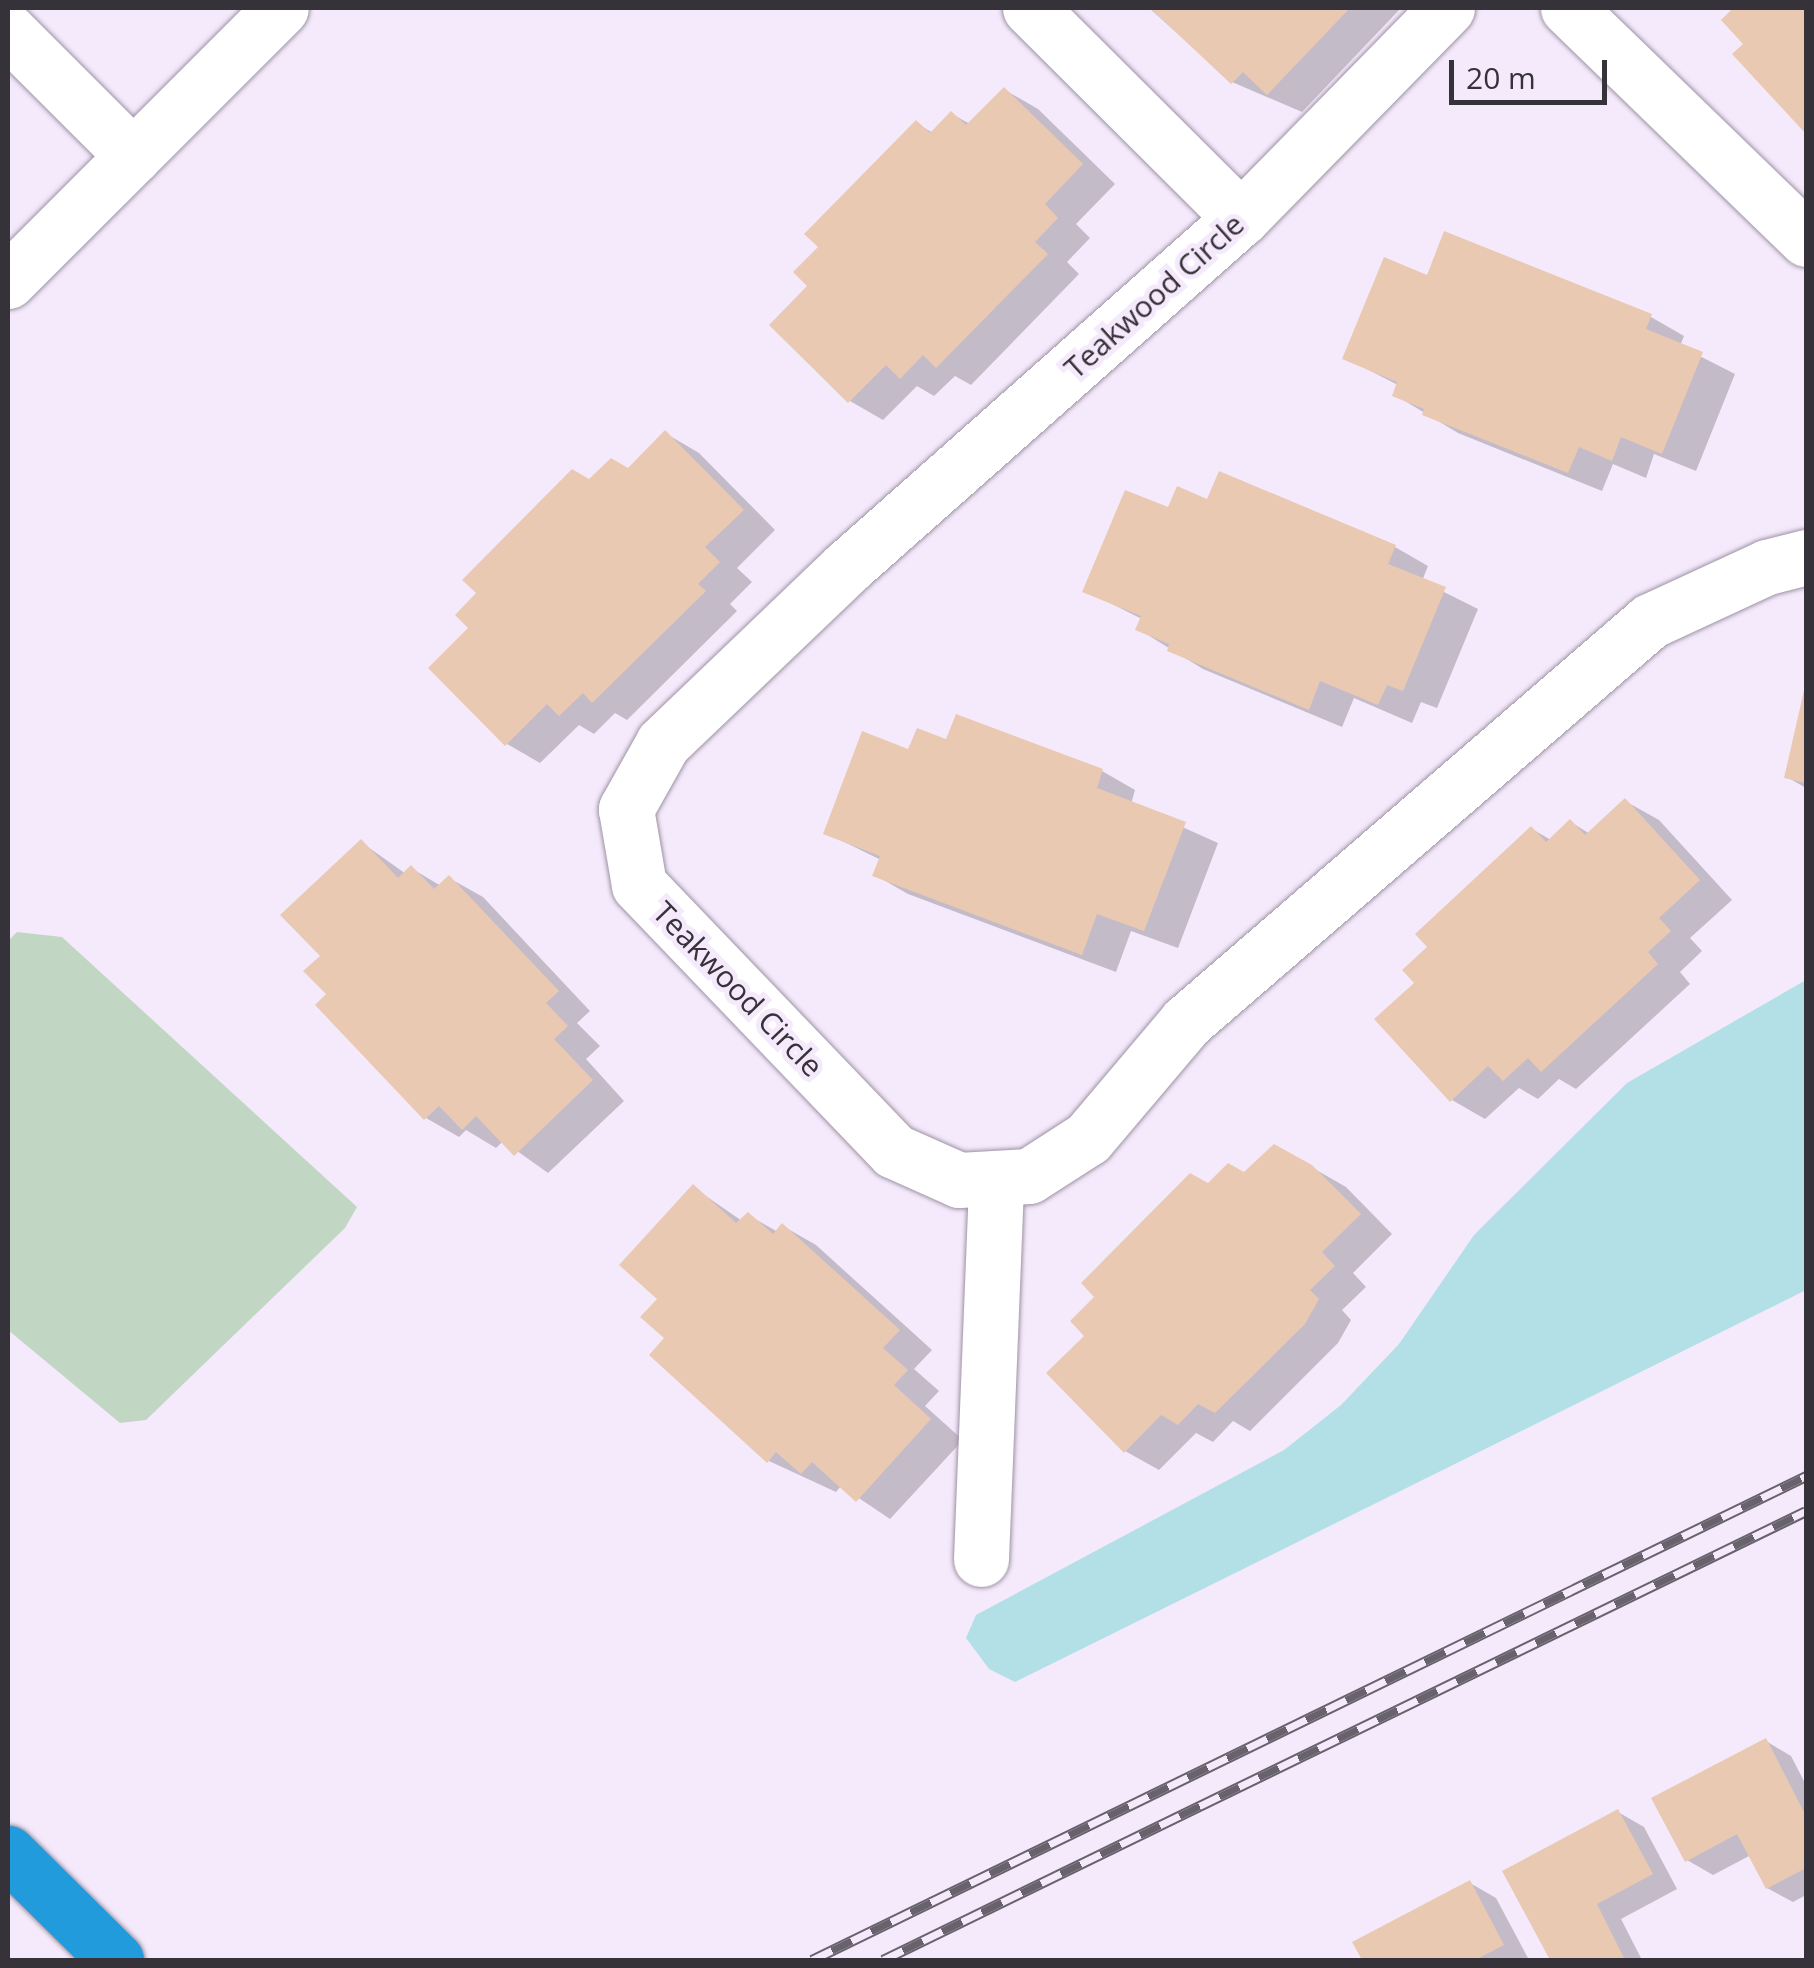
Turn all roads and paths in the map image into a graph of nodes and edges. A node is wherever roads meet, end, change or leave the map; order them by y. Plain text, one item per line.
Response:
1 (280, 8) edge
2 (1030, 8) edge
3 (1447, 8) edge
4 (1568, 8) edge
5 (13, 48) edge
6 (133, 156) junction
7 (1241, 218) junction
8 (1806, 239) edge
9 (8, 281) edge
10 (1806, 557) edge
11 (996, 1178) junction
12 (981, 1558) dead end
13 (8, 1853) edge
14 (116, 1960) edge

1 - 6 street
2 - 7 street
3 - 7 street, Teakwood Circle
4 - 8 street
5 - 6 street
6 - 9 street
7 - 11 street, Teakwood Circle
10 - 11 street, Teakwood Circle
11 - 12 street
13 - 14 highway

